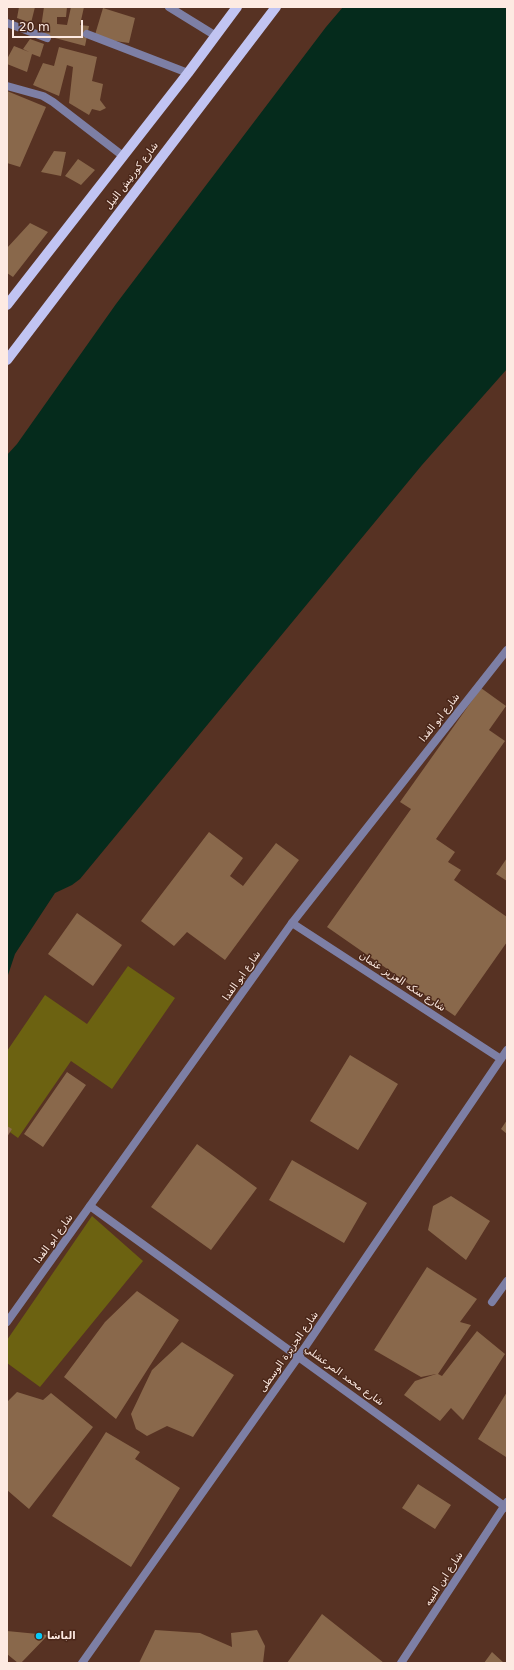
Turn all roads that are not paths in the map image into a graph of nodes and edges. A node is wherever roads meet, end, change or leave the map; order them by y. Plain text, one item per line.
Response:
1 (169, 7) edge
2 (237, 7) edge
3 (276, 7) edge
4 (7, 24) edge
5 (87, 34) dead end
6 (216, 36) junction
7 (48, 38) dead end
8 (188, 73) junction
9 (7, 86) edge
10 (123, 156) junction
11 (7, 305) edge
12 (7, 360) edge
13 (507, 650) edge
14 (504, 659) edge
15 (292, 923) junction
16 (507, 1050) edge
17 (501, 1059) junction
18 (90, 1206) junction
19 (507, 1281) edge
20 (492, 1302) dead end
21 (7, 1322) edge
22 (299, 1356) junction
23 (506, 1506) edge
24 (82, 1663) edge
25 (401, 1663) edge

1 - 6 street
2 - 6 main road, شارع كورنيش النيل
3 - 12 main road, شارع كورنيش النيل
4 - 7 street
5 - 8 street
6 - 8 main road, شارع كورنيش النيل
8 - 10 main road, شارع كورنيش النيل
9 - 10 street
10 - 11 main road, شارع كورنيش النيل
13 - 14 street, شارع ابو الفدا
14 - 15 street, شارع ابو الفدا
15 - 17 street, شارع سكه العزيز عثمان
15 - 18 street, شارع ابو الفدا
16 - 17 street, شارع الجزيرة الوسطى
17 - 22 street, شارع الجزيرة الوسطى
18 - 21 street, شارع ابو الفدا
18 - 22 street, شارع محمد المرعشلي
19 - 20 street
22 - 23 street, شارع محمد المرعشلي
22 - 24 street, شارع الجزيرة الوسطى
23 - 25 street, شارع ابن النبيه

